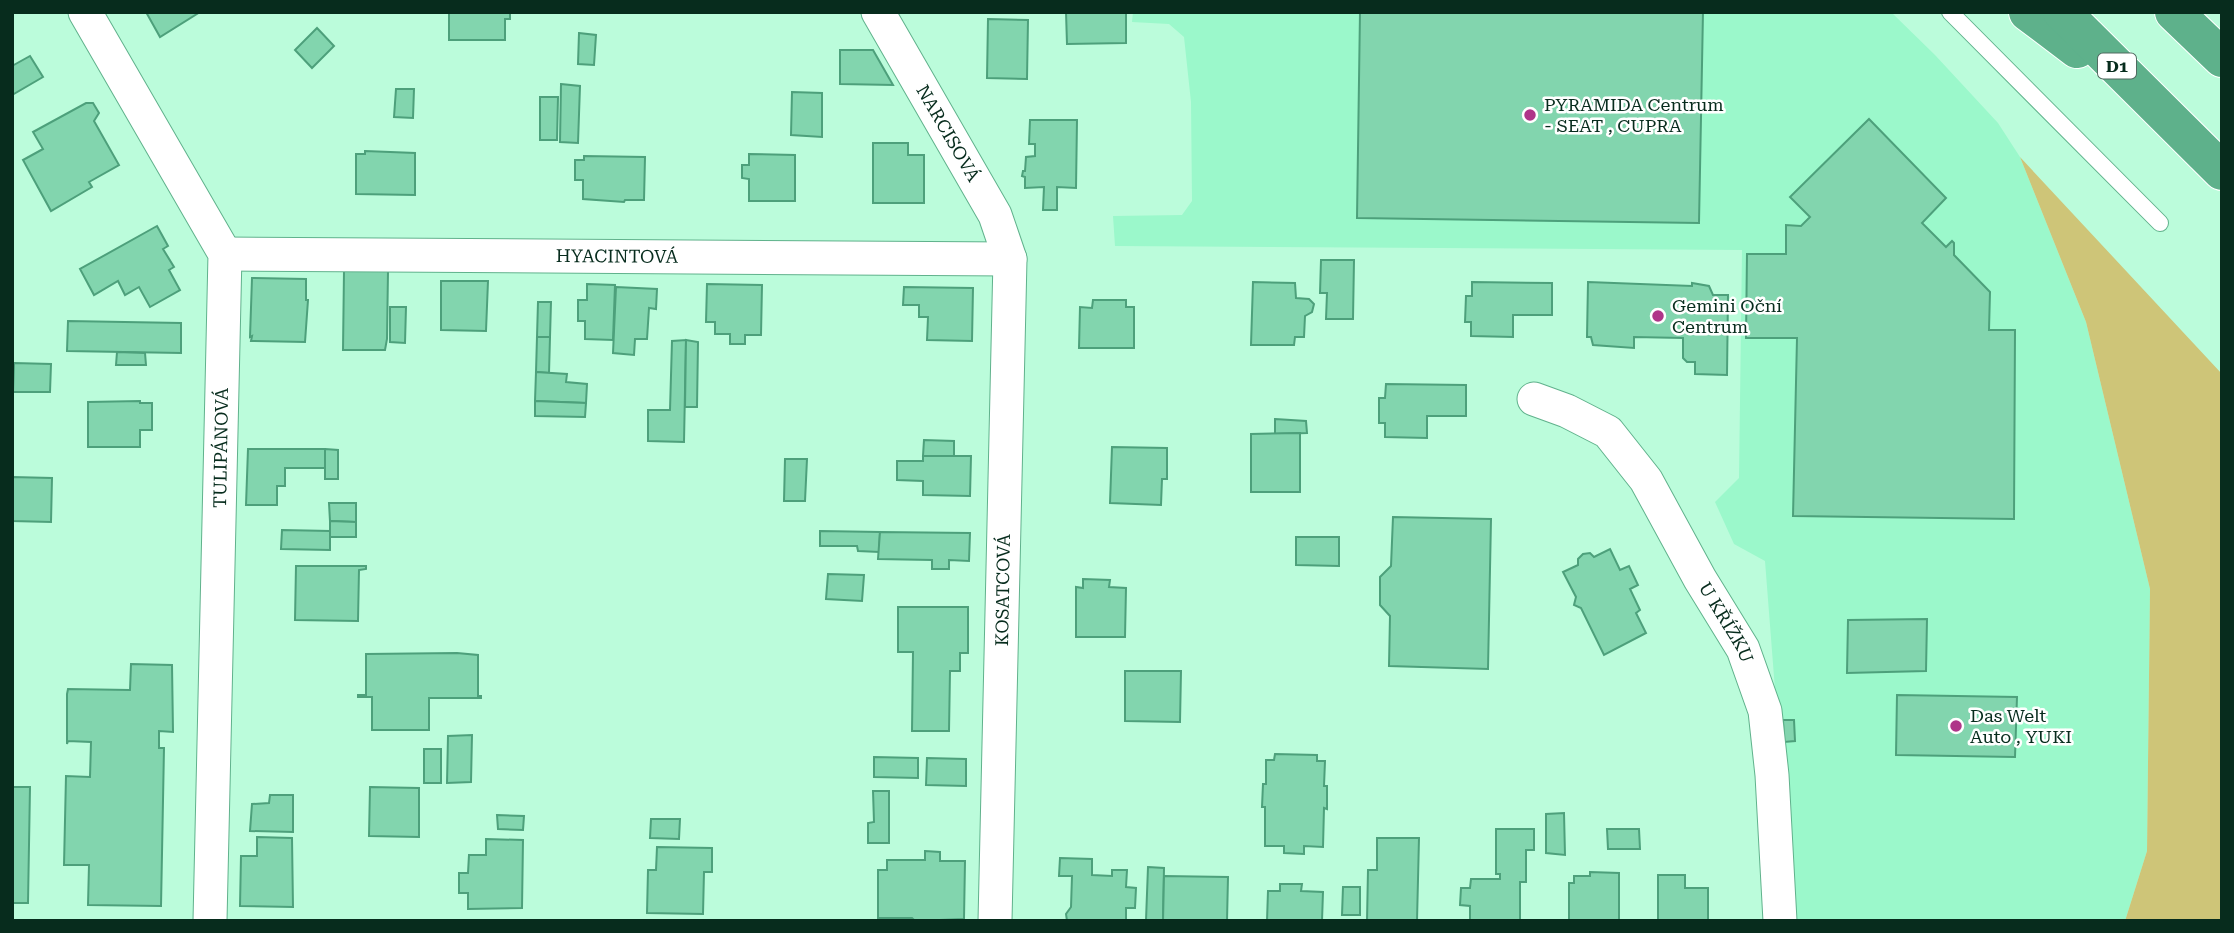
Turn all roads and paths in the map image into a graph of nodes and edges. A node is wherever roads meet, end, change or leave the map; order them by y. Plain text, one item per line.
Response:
1 (85, 12) edge
2 (878, 12) edge
3 (1950, 12) edge
4 (2028, 12) edge
5 (2062, 12) edge
6 (2174, 12) edge
7 (2222, 58) edge
8 (2172, 120) junction
9 (2222, 171) edge
10 (2160, 223) dead end
11 (225, 254) junction
12 (1010, 259) junction
13 (1534, 399) dead end
14 (210, 921) edge
15 (995, 921) edge
16 (1780, 921) edge

1 - 11 street
2 - 12 street, NARCISOVÁ
3 - 10 lane
4 - 8 highway
5 - 8 highway, D1
6 - 7 highway
8 - 9 highway, D1
11 - 12 street, HYACINTOVÁ
11 - 14 street, TULIPÁNOVÁ
12 - 15 street, KOSATCOVÁ
13 - 16 street, U KŘÍŽKU

